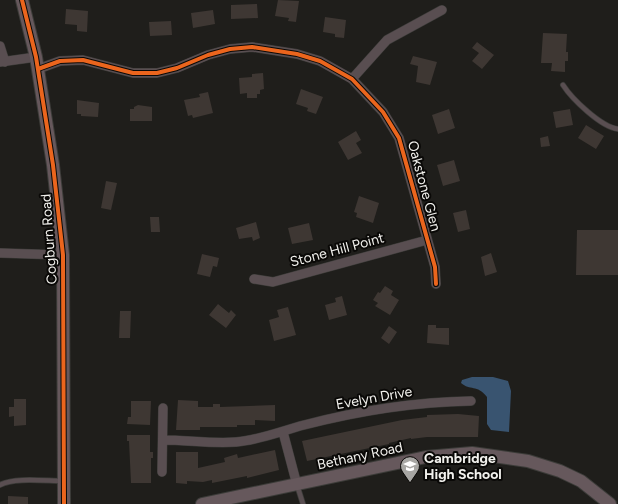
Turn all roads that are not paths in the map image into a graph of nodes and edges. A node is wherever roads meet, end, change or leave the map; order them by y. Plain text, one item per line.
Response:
1 (22, 0) edge
2 (442, 10) dead end
3 (0, 46) edge
4 (36, 57) junction
5 (3, 62) edge
6 (38, 69) junction
7 (352, 79) junction
8 (563, 85) dead end
9 (618, 129) edge
10 (427, 240) junction
11 (0, 253) edge
12 (63, 255) junction
13 (254, 279) dead end
14 (436, 284) dead end
15 (471, 401) dead end
16 (163, 408) dead end
17 (283, 432) junction
18 (164, 440) junction
19 (162, 472) dead end
20 (63, 481) junction
21 (0, 485) edge
22 (297, 485) junction
23 (65, 503) edge
24 (202, 504) edge
25 (303, 504) edge
26 (610, 504) edge

1 - 4 street, Cogburn Road
2 - 7 street
3 - 5 street
4 - 5 street
4 - 6 street, Cogburn Road
6 - 7 street, Oakstone Glen
6 - 12 street, Cogburn Road
7 - 10 street, Oakstone Glen
8 - 9 lane
10 - 13 street, Stone Hill Point
10 - 14 street, Oakstone Glen
11 - 12 street
12 - 20 street, Cogburn Road
15 - 17 street, Evelyn Drive
16 - 18 street
17 - 18 street, Evelyn Drive
17 - 22 street
18 - 19 street
20 - 21 lane
20 - 23 street, Cogburn Road
22 - 24 street, Bethany Road
22 - 25 lane
22 - 26 street, Bethany Road

